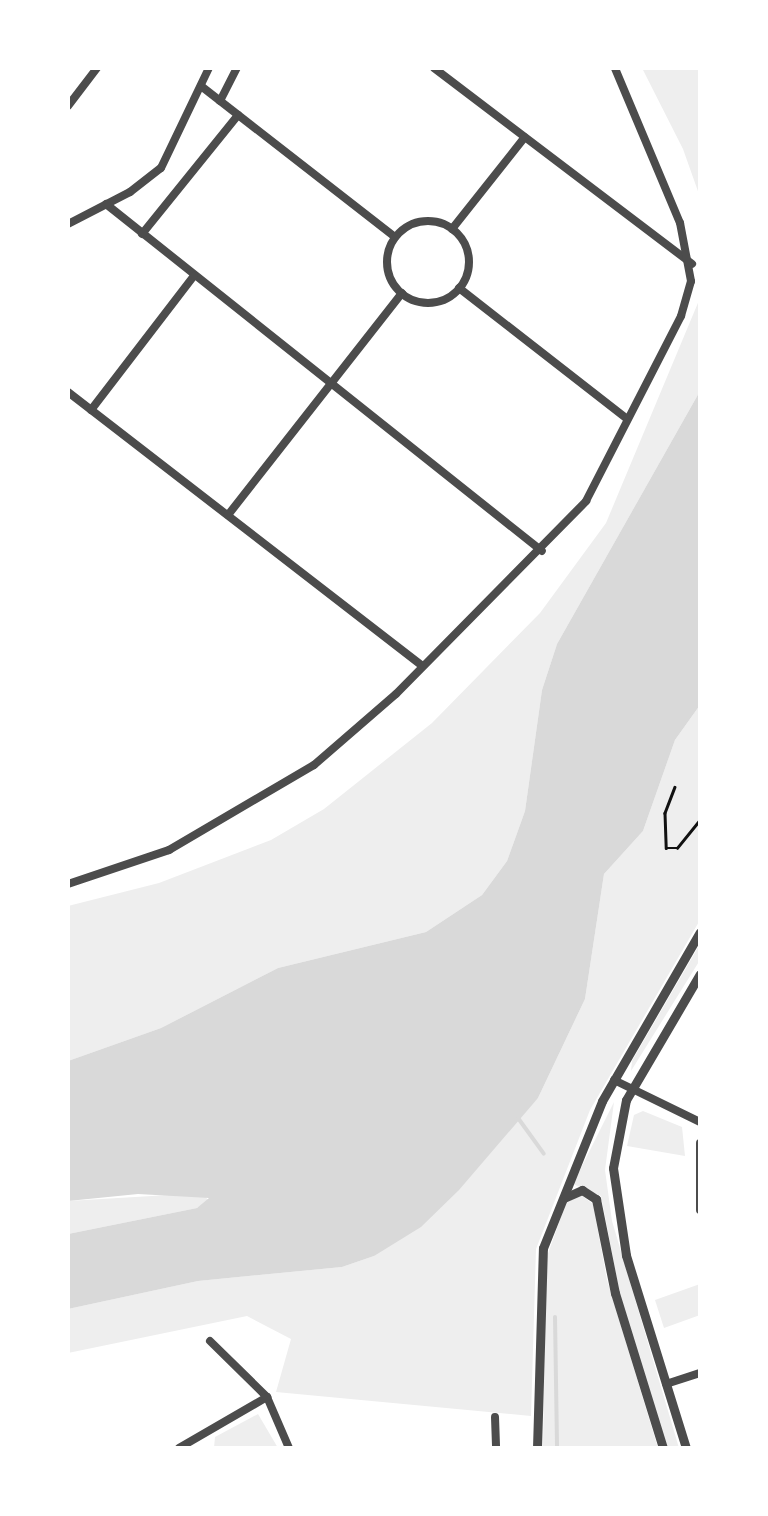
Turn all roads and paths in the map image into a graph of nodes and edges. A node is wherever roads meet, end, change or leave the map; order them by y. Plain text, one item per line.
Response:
1 (97, 68) edge
2 (210, 68) edge
3 (237, 68) edge
4 (434, 68) edge
5 (615, 68) edge
6 (201, 86) junction
7 (220, 101) junction
8 (68, 106) edge
9 (238, 115) junction
10 (525, 136) junction
11 (106, 204) junction
12 (68, 224) edge
13 (452, 229) junction
14 (142, 234) junction
15 (394, 237) junction
16 (692, 264) junction
17 (194, 276) junction
18 (459, 288) junction
19 (402, 293) junction
20 (331, 384) junction
21 (68, 392) edge
22 (91, 410) junction
23 (628, 419) junction
24 (228, 515) junction
25 (542, 551) junction
26 (423, 666) junction
27 (676, 788) dead end
28 (700, 820) edge
29 (68, 884) edge
30 (700, 932) edge
31 (700, 974) edge
32 (614, 1080) junction
33 (632, 1089) junction
34 (700, 1122) edge
35 (700, 1143) edge
36 (559, 1205) junction
37 (700, 1210) edge
38 (210, 1341) dead end
39 (700, 1372) edge
40 (666, 1384) junction
41 (266, 1397) junction
42 (496, 1418) dead end
43 (198, 1438) junction
44 (179, 1448) edge
45 (201, 1448) edge
46 (289, 1448) edge
47 (496, 1448) edge
48 (537, 1448) edge
49 (663, 1448) edge
50 (686, 1448) edge

1 - 8 street
2 - 6 street
3 - 7 street
4 - 10 street
5 - 16 street
6 - 7 street
6 - 11 street
7 - 9 street
9 - 14 street
9 - 15 street
10 - 13 street
10 - 16 street
11 - 12 street
11 - 14 street
13 - 15 street
13 - 18 street
14 - 17 street
15 - 19 street
16 - 23 street
17 - 20 street
17 - 22 street
18 - 19 street
18 - 23 street
19 - 20 street
20 - 24 street
20 - 25 street
21 - 22 street
22 - 24 street
23 - 25 street
24 - 26 street
25 - 26 street
26 - 29 street
27 - 28 path
30 - 32 street
31 - 33 street
32 - 33 street
32 - 36 street
33 - 34 street
33 - 40 street
35 - 37 street
36 - 48 street
36 - 49 street
38 - 41 street
39 - 40 street
40 - 50 street
41 - 43 street
41 - 46 street
42 - 47 street
43 - 44 street
43 - 45 street

